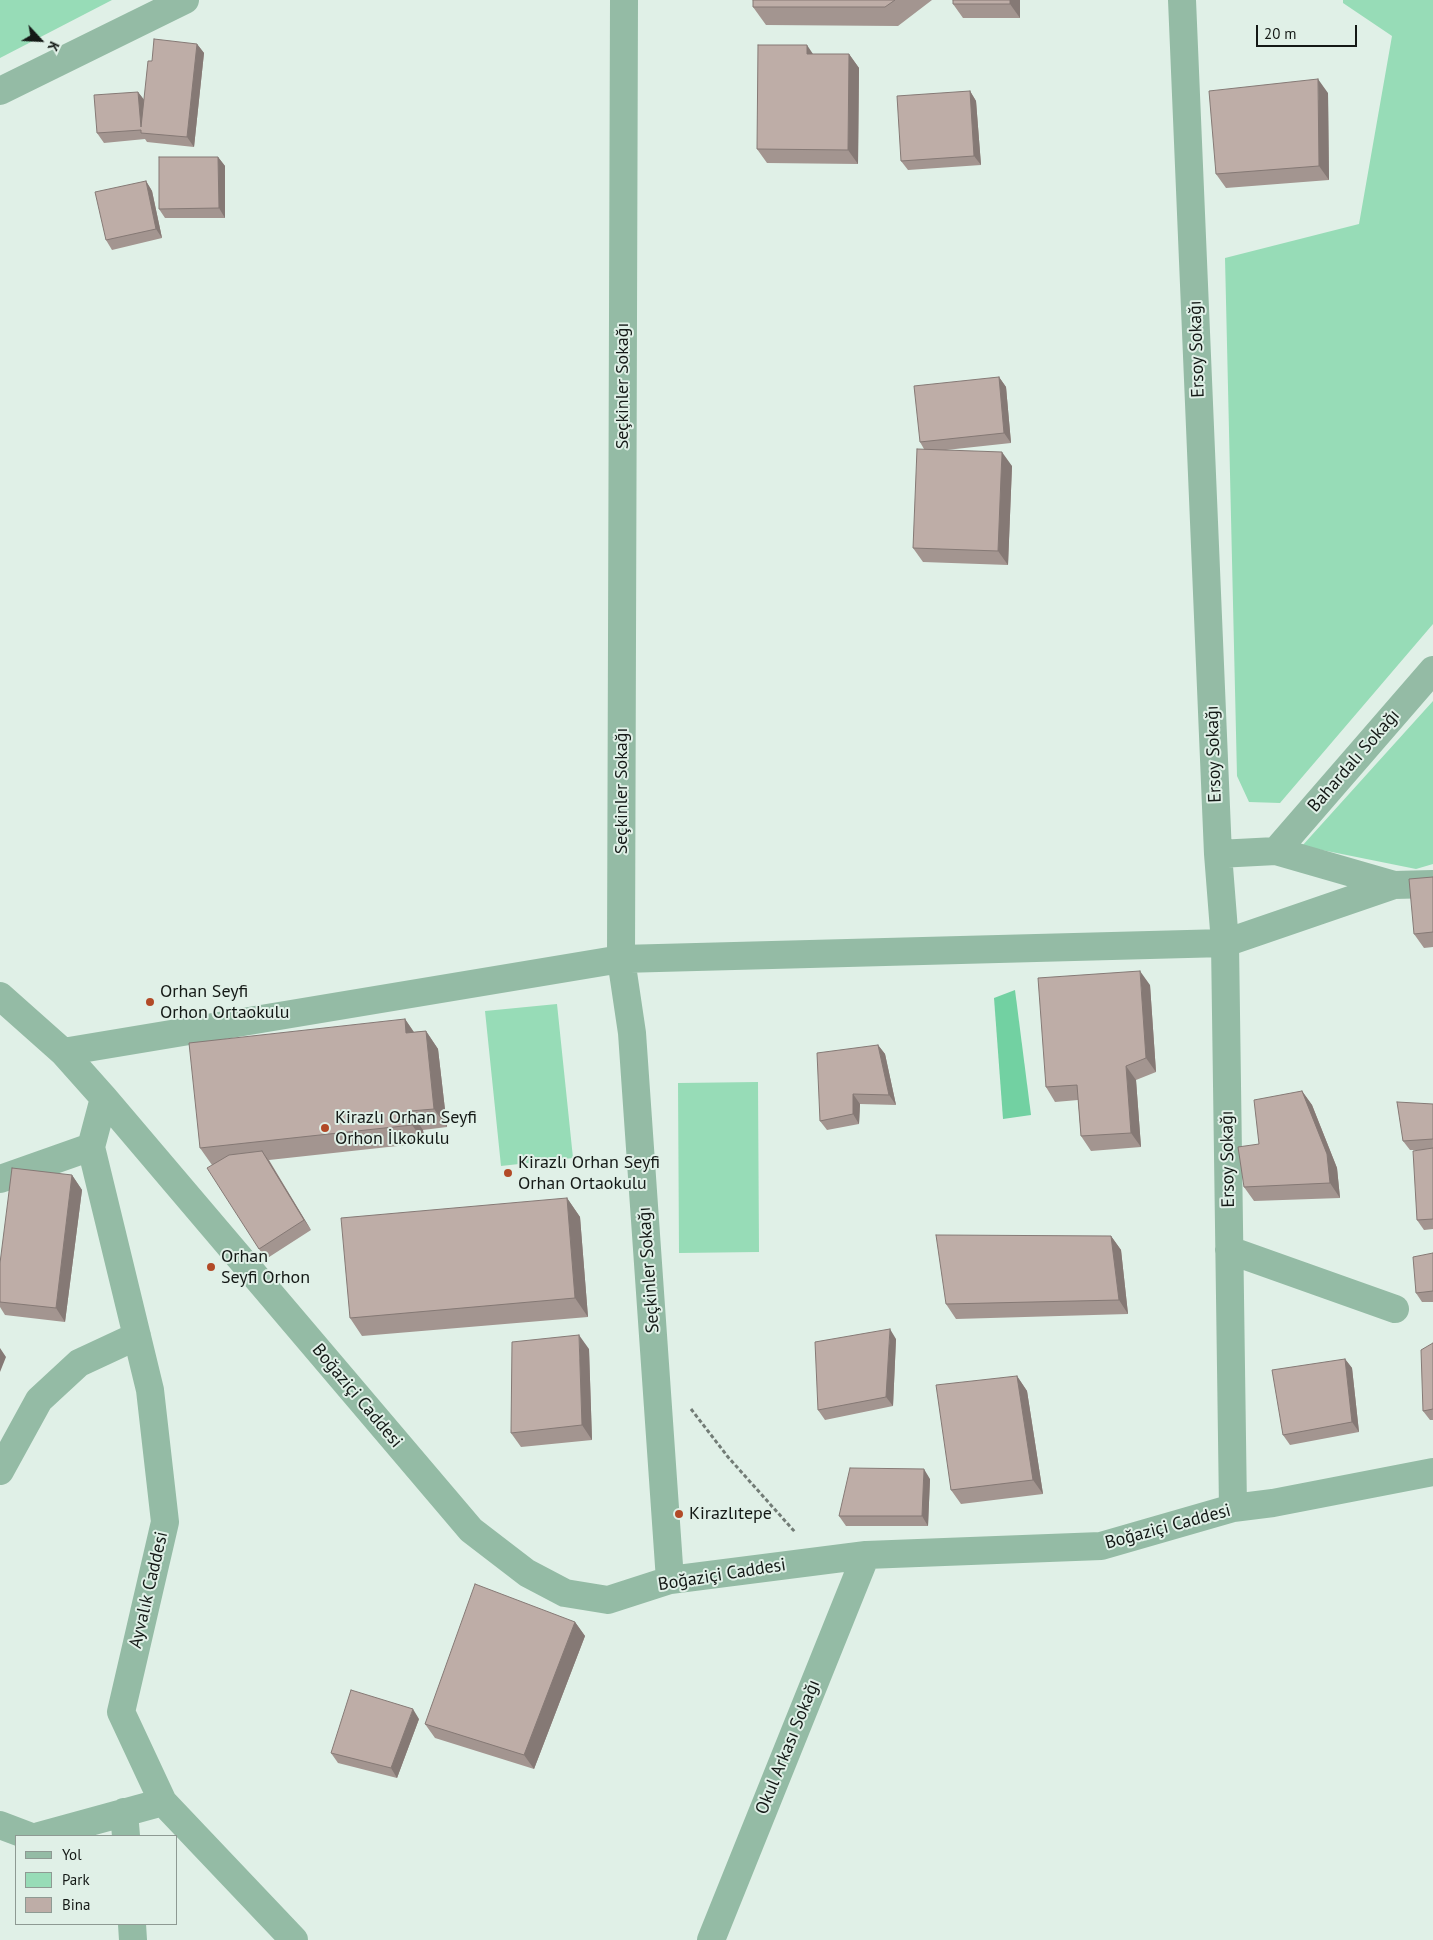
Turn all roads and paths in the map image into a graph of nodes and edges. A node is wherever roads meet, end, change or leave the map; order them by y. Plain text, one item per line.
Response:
1 (185, 0) edge
2 (624, 0) edge
3 (1182, 0) edge
4 (0, 91) edge
5 (1433, 670) edge
6 (1276, 851) junction
7 (1218, 854) junction
8 (1433, 884) edge
9 (1394, 885) junction
10 (1224, 943) junction
11 (621, 959) junction
12 (0, 996) edge
13 (63, 1052) junction
14 (104, 1098) junction
15 (91, 1147) junction
16 (0, 1179) edge
17 (1229, 1250) junction
18 (1395, 1309) dead end
19 (137, 1336) junction
20 (687, 1405) dead end
21 (0, 1471) edge
22 (1433, 1472) edge
23 (1233, 1508) junction
24 (866, 1555) junction
25 (820, 1561) junction
26 (670, 1580) junction
27 (164, 1802) junction
28 (125, 1824) edge
29 (0, 1825) edge
30 (27, 1835) edge
31 (46, 1835) edge
32 (132, 1925) edge
33 (133, 1940) edge
34 (294, 1940) edge
35 (711, 1940) edge

1 - 4 street
2 - 11 street, Seçkinler Sokağı
3 - 7 street, Ersoy Sokağı
5 - 6 street, Bahardalı Sokağı
6 - 7 street
6 - 9 street
7 - 10 street, Ersoy Sokağı
8 - 9 street
9 - 10 street
10 - 11 street
10 - 17 street, Ersoy Sokağı
11 - 13 street
11 - 26 street, Seçkinler Sokağı
12 - 13 street, Boğaziçi Caddesi
13 - 14 street, Boğaziçi Caddesi
14 - 15 street, Ayvalık Caddesi
14 - 26 street, Boğaziçi Caddesi
15 - 16 street
15 - 19 street, Ayvalık Caddesi
17 - 18 street
17 - 23 street, Ersoy Sokağı
19 - 21 street
19 - 27 street, Ayvalık Caddesi
20 - 25 path
22 - 23 street, Boğaziçi Caddesi
23 - 24 street, Boğaziçi Caddesi
24 - 25 street, Boğaziçi Caddesi
24 - 35 street, Okul Arkası Sokağı
25 - 26 street, Boğaziçi Caddesi
27 - 28 street
27 - 34 street, Ayvalık Caddesi
28 - 31 street
29 - 30 street
32 - 33 street

